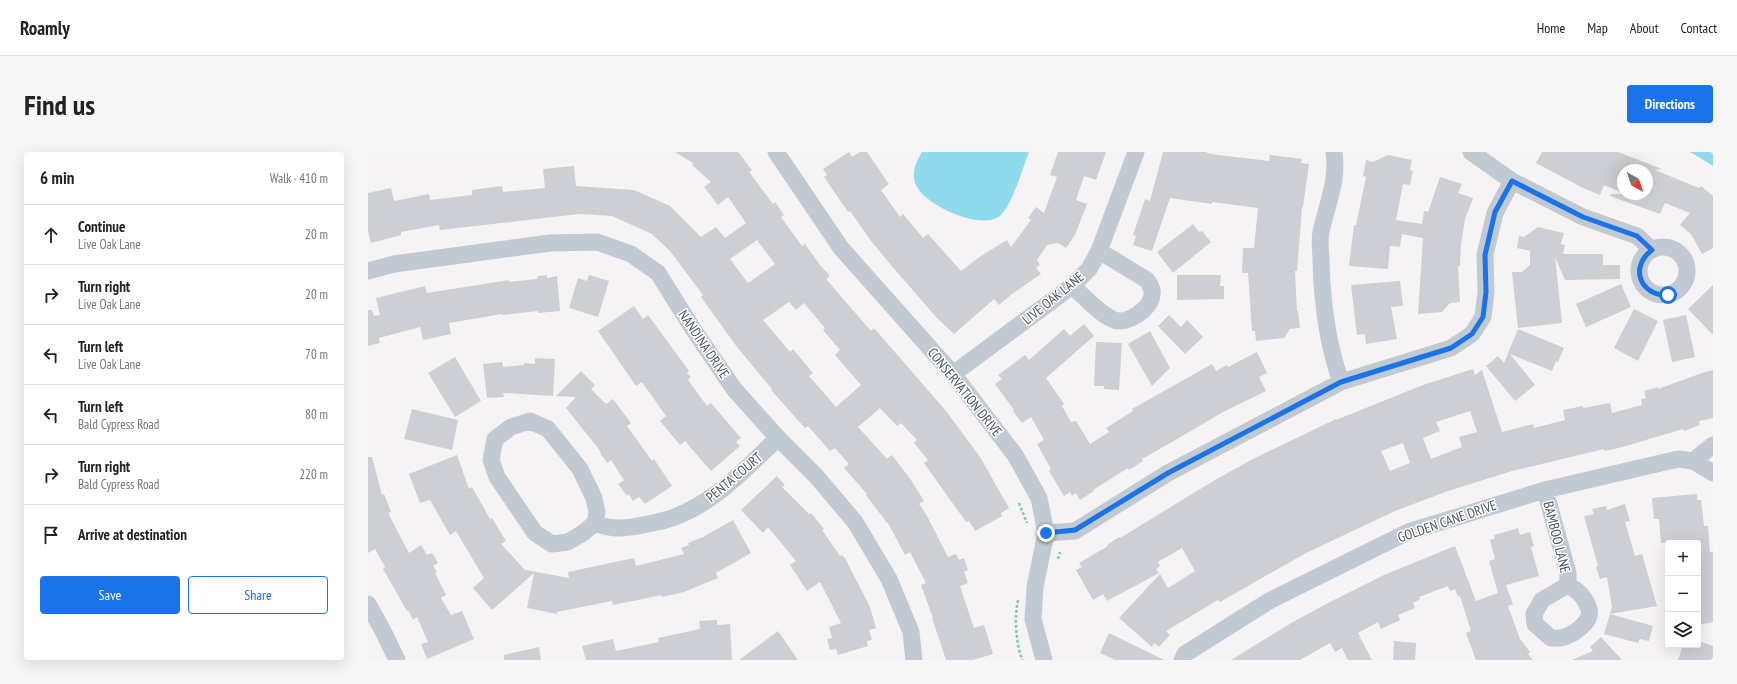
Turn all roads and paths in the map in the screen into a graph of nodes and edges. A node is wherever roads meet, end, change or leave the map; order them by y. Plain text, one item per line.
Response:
1 (1136, 152) edge
2 (1334, 152) edge
3 (1471, 152) edge
4 (784, 155) edge
5 (1512, 181) junction
6 (1652, 250) dead end
7 (1099, 251) junction
8 (368, 271) edge
9 (1072, 286) junction
10 (953, 374) junction
11 (1341, 382) junction
12 (778, 438) junction
13 (1713, 445) edge
14 (1693, 461) junction
15 (1713, 473) edge
16 (1545, 490) junction
17 (595, 523) junction
18 (1046, 533) junction
19 (1060, 552) dead end
20 (1056, 565) dead end
21 (1568, 585) dead end
22 (368, 604) edge
23 (397, 660) edge
24 (914, 660) edge
25 (1044, 660) edge
26 (1182, 660) edge

1 - 7 street, LIVE OAK LANE
2 - 11 street
3 - 5 street
4 - 10 street, CONSERVATION DRIVE
5 - 6 street
5 - 11 street
7 - 9 street, LIVE OAK LANE
7 - 9 street
8 - 12 street, NANDINA DRIVE
9 - 10 street, LIVE OAK LANE
10 - 18 street, CONSERVATION DRIVE
11 - 18 street
12 - 17 street, PENTA COURT
12 - 24 street, NANDINA DRIVE
13 - 14 street
14 - 15 street, GOLDEN CANE DRIVE
14 - 16 street, GOLDEN CANE DRIVE
16 - 21 street, BAMBOO LANE
16 - 26 street, GOLDEN CANE DRIVE
17 - 17 street
18 - 25 street, CONSERVATION DRIVE
19 - 20 path
22 - 23 street

